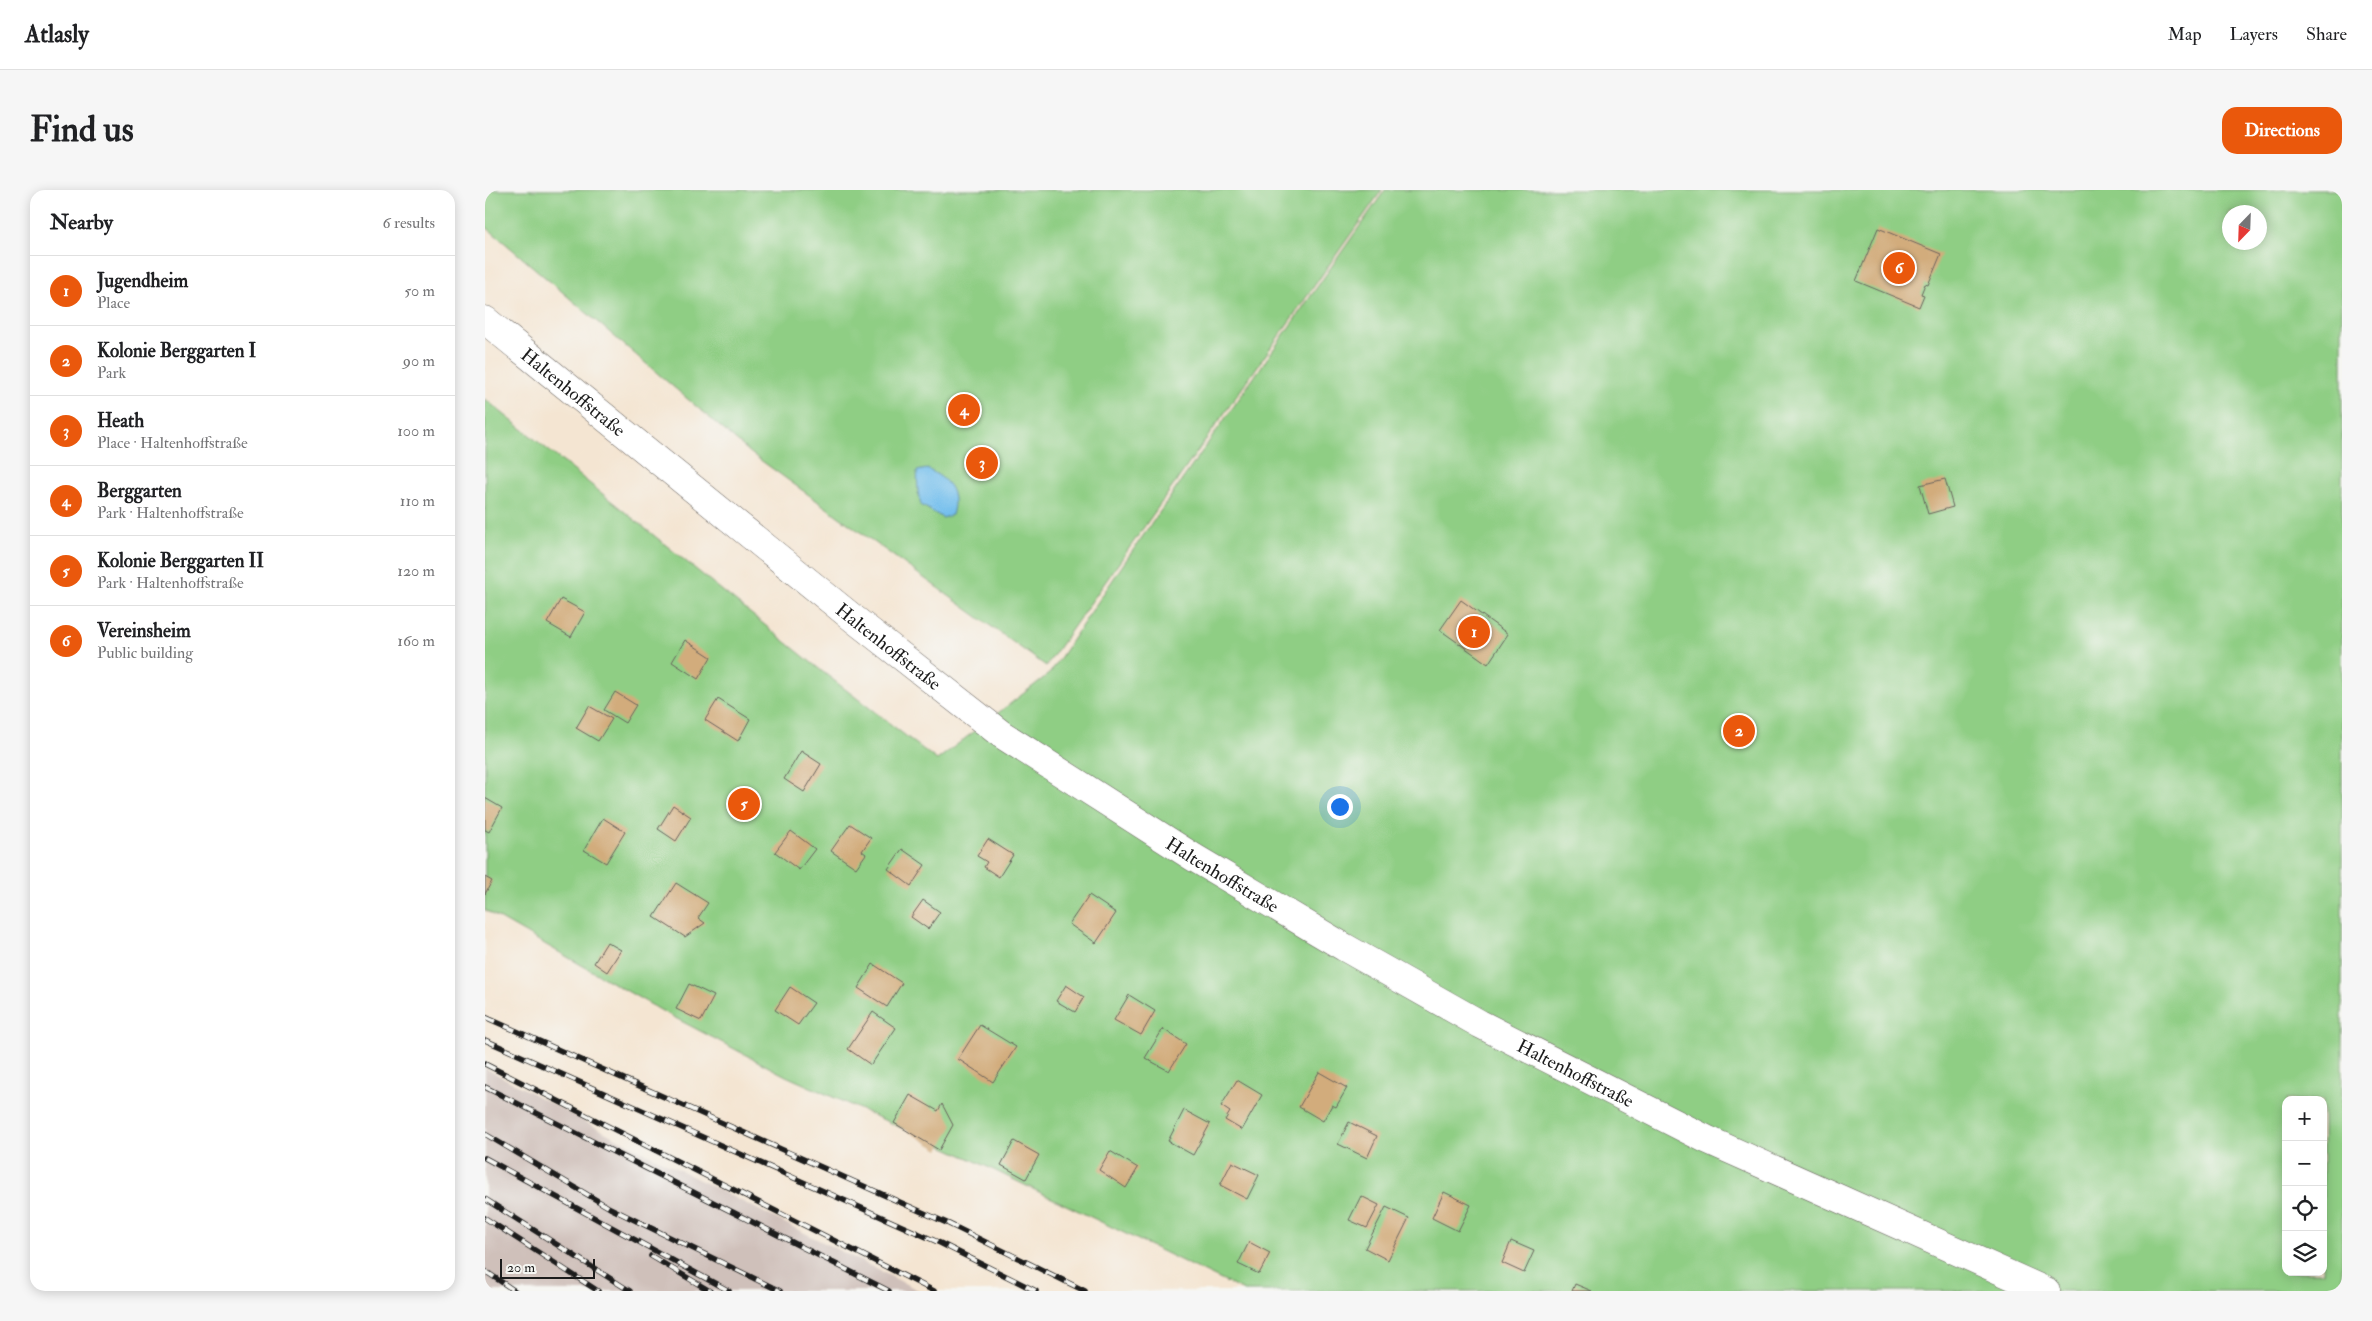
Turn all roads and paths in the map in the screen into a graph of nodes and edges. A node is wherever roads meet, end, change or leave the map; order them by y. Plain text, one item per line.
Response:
1 (485, 320) edge
2 (2046, 1291) edge

1 - 2 street, Haltenhoffstraße

